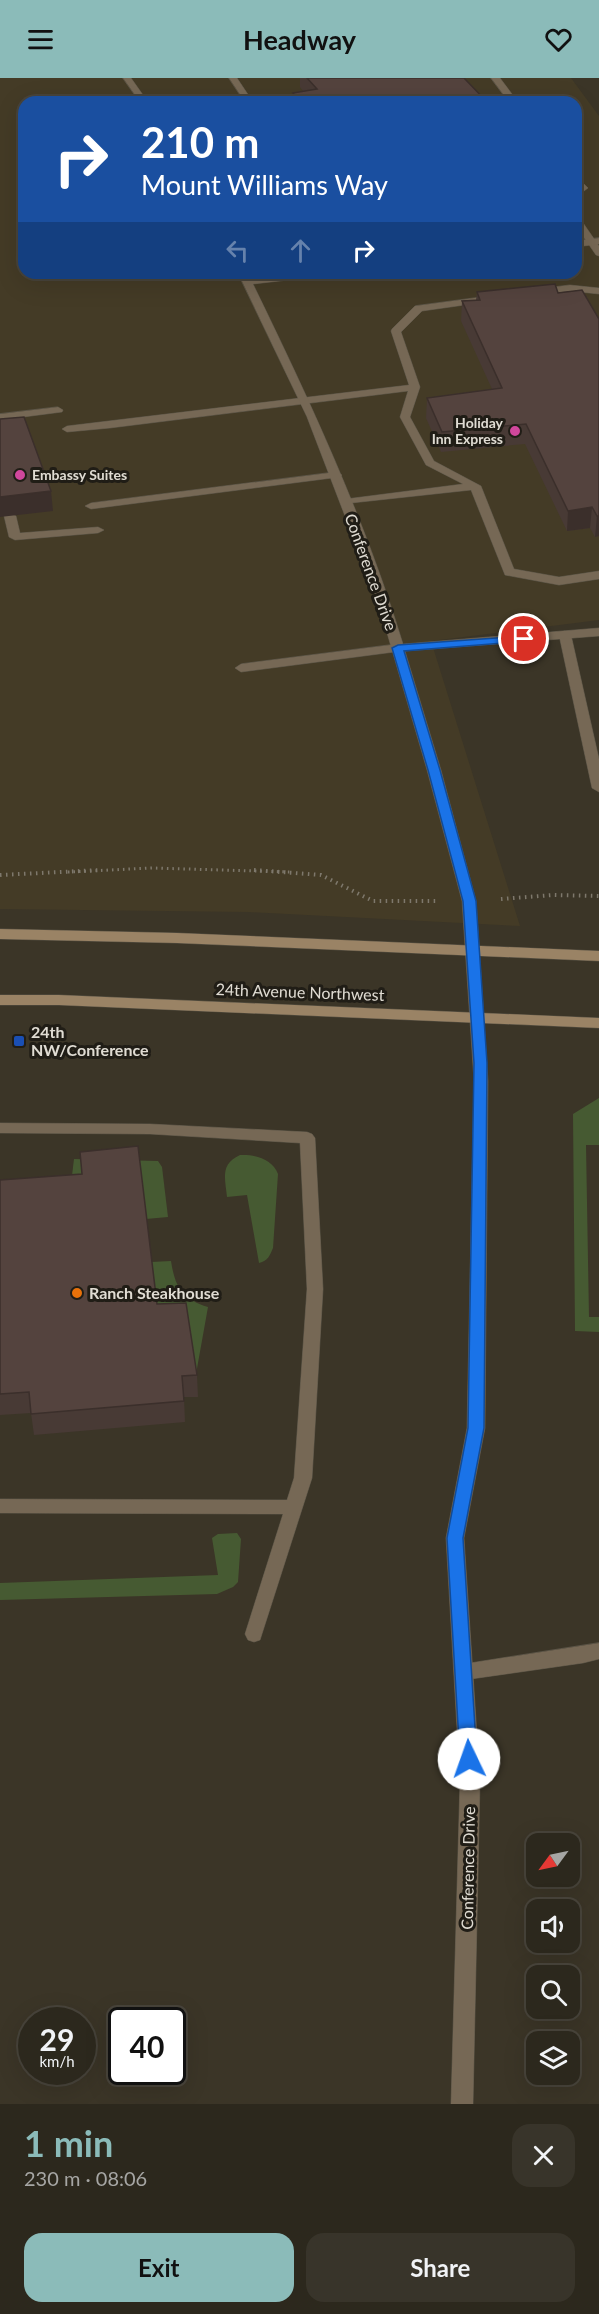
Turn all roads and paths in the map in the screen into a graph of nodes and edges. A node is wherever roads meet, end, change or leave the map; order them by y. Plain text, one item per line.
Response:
1 (127, 78) edge
2 (233, 78) edge
3 (495, 78) edge
4 (140, 96) edge
5 (245, 96) edge
6 (509, 96) edge
7 (582, 226) edge
8 (596, 242) edge
9 (599, 252) edge
10 (246, 279) edge
11 (599, 291) edge
12 (523, 294) edge
13 (488, 299) edge
14 (415, 387) junction
15 (304, 399) junction
16 (58, 410) dead end
17 (0, 417) edge
18 (67, 429) dead end
19 (336, 476) junction
20 (475, 486) junction
21 (346, 502) junction
22 (91, 506) dead end
23 (10, 516) edge
24 (98, 530) dead end
25 (599, 575) edge
26 (599, 632) edge
27 (565, 635) junction
28 (398, 648) junction
29 (241, 668) dead end
30 (599, 788) edge
31 (0, 875) edge
32 (599, 896) edge
33 (469, 901) junction
34 (0, 934) edge
35 (473, 951) junction
36 (599, 956) edge
37 (0, 1000) edge
38 (477, 1018) junction
39 (599, 1023) edge
40 (0, 1128) edge
41 (0, 1506) edge
42 (294, 1507) junction
43 (254, 1634) dead end
44 (599, 1651) edge
45 (464, 1672) junction
46 (462, 2104) edge

1 - 4 street
2 - 5 street
3 - 6 street
7 - 8 street
8 - 9 street
10 - 15 street, Conference Drive
11 - 12 street
13 - 14 street
14 - 15 street
14 - 20 street
15 - 18 street
15 - 19 street, Conference Drive
16 - 17 street
19 - 21 street, Conference Drive
19 - 22 street
20 - 21 street
20 - 25 street
21 - 28 street, Conference Drive
23 - 24 street
26 - 27 street
27 - 28 street
27 - 30 street
28 - 29 street
28 - 33 street, Conference Drive
31 - 33 path
32 - 33 path
33 - 35 street, Conference Drive
34 - 35 main road
35 - 36 main road
35 - 38 street, Conference Drive
37 - 38 main road, 24th Avenue Northwest
38 - 39 main road, 24th Avenue Northwest
38 - 45 street, Conference Drive
40 - 42 street
41 - 42 street
42 - 43 street
44 - 45 street
45 - 46 street, Conference Drive

